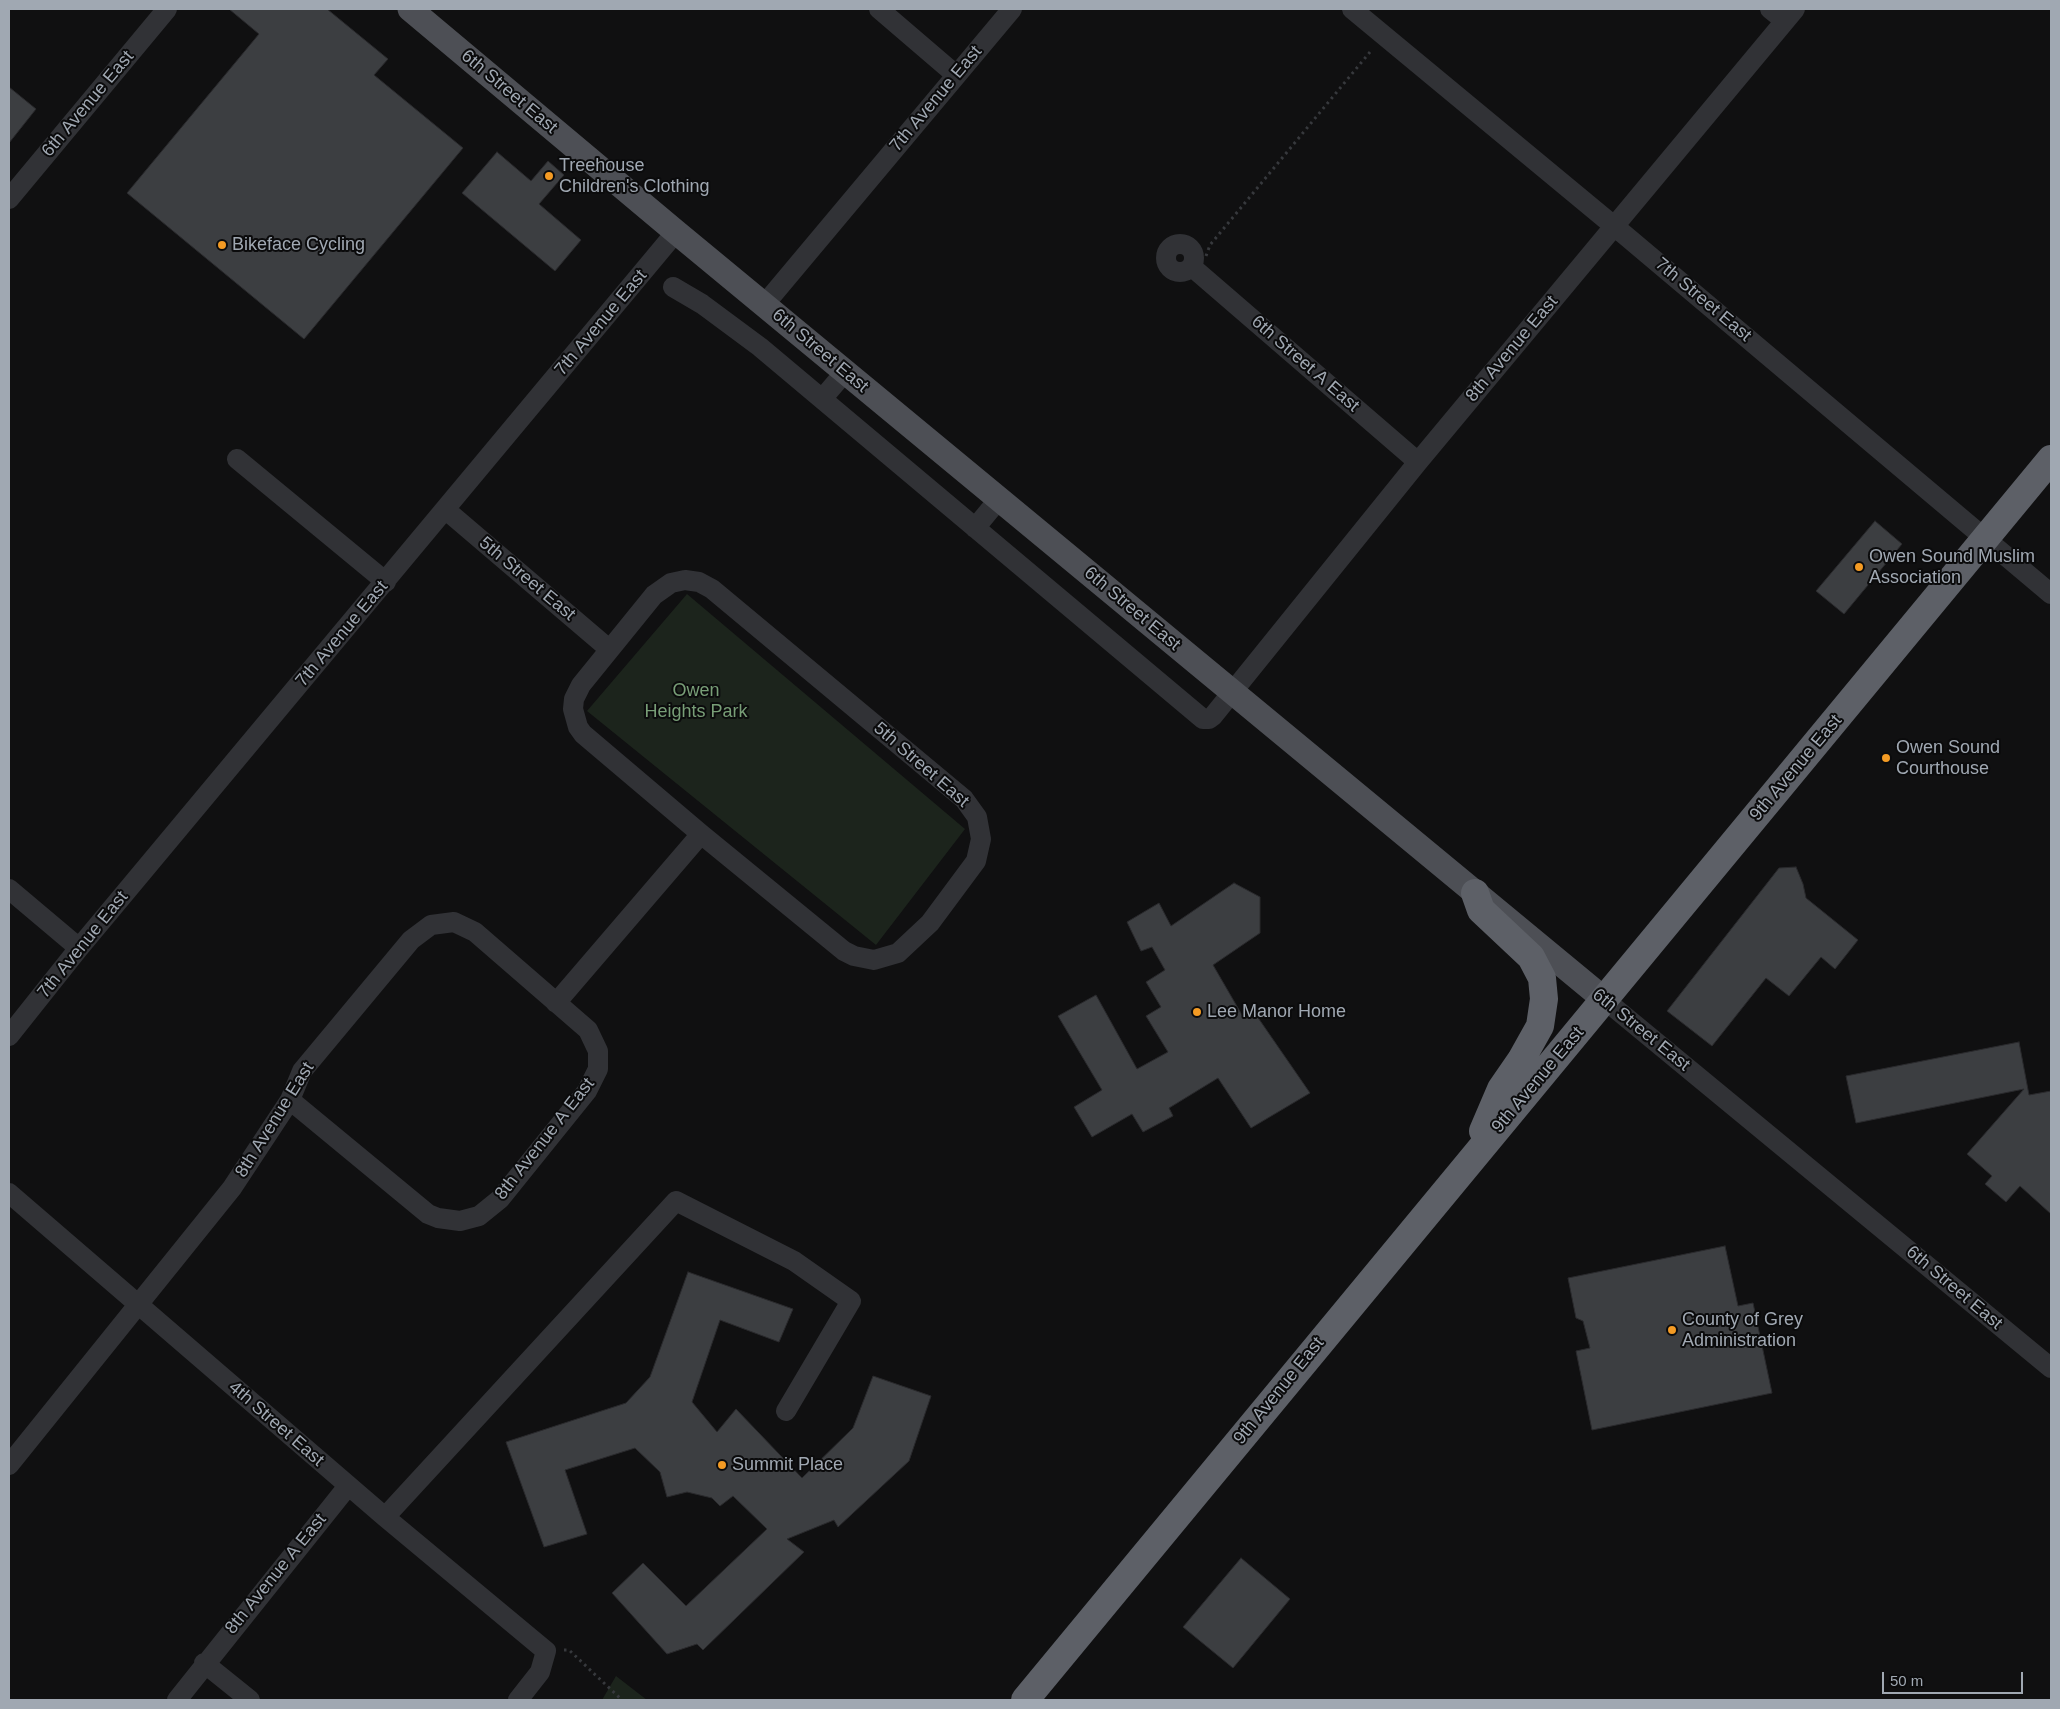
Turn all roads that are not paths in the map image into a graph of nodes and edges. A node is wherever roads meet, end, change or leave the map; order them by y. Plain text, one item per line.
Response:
1 (167, 9) edge
2 (410, 9) edge
3 (879, 9) edge
4 (1012, 9) edge
5 (1352, 9) edge
6 (1783, 13) edge
7 (956, 75) junction
8 (9, 199) edge
9 (1615, 226) junction
10 (676, 232) junction
11 (1198, 264) road end
12 (673, 287) dead end
13 (764, 305) junction
14 (845, 372) junction
15 (822, 399) junction
16 (237, 459) dead end
17 (2051, 460) edge
18 (1418, 462) junction
19 (999, 499) junction
20 (446, 510) junction
21 (975, 528) junction
22 (1986, 539) junction
23 (386, 582) junction
24 (2051, 594) edge
25 (609, 649) junction
26 (1232, 692) junction
27 (701, 834) junction
28 (9, 889) edge
29 (1475, 893) junction
30 (79, 948) junction
31 (1605, 1000) junction
32 (556, 1003) junction
33 (9, 1036) edge
34 (290, 1100) junction
35 (1471, 1158) junction
36 (9, 1193) edge
37 (138, 1305) junction
38 (2051, 1368) edge
39 (786, 1412) dead end
40 (9, 1465) edge
41 (348, 1486) junction
42 (385, 1518) junction
43 (204, 1663) junction
44 (177, 1700) edge
45 (250, 1700) edge
46 (518, 1700) edge
47 (1025, 1700) edge

1 - 8 street, 6th Avenue East
2 - 10 main road, 6th Street East
3 - 7 street
4 - 7 street, 7th Avenue East
5 - 9 street, 7th Street East
6 - 9 street, 8th Avenue East
7 - 13 street, 7th Avenue East
9 - 18 street, 8th Avenue East
9 - 22 street, 7th Street East
10 - 13 main road, 6th Street East
10 - 20 street, 7th Avenue East
11 - 18 street, 6th Street A East
12 - 15 street, 6th Street East
13 - 14 main road, 6th Street East
14 - 15 street
14 - 19 main road, 6th Street East
15 - 21 street, 6th Street East
16 - 23 street
17 - 22 highway, 9th Avenue East
18 - 26 street, 8th Avenue East
19 - 21 street
19 - 26 main road, 6th Street East
20 - 23 street, 7th Avenue East
20 - 25 street, 5th Street East
21 - 26 street, 6th Street East
22 - 24 street, 7th Street East
22 - 31 highway, 9th Avenue East
23 - 30 street, 7th Avenue East
25 - 27 street, 5th Street East
25 - 27 street, 5th Street East
26 - 29 main road, 6th Street East
27 - 32 street
28 - 30 street
29 - 31 main road, 6th Street East
29 - 35 highway
30 - 33 street, 7th Avenue East
31 - 35 highway, 9th Avenue East
31 - 38 street, 6th Street East
32 - 34 street, 8th Avenue East
32 - 34 street, 8th Avenue A East
34 - 37 street, 8th Avenue East
35 - 47 highway, 9th Avenue East
36 - 37 street, 4th Street East
37 - 40 street, 8th Avenue East
37 - 41 street, 4th Street East
39 - 42 street
41 - 42 street, 4th Street East
41 - 43 street, 8th Avenue A East
42 - 46 street, 4th Street East
43 - 44 street, 8th Avenue A East
43 - 45 street

